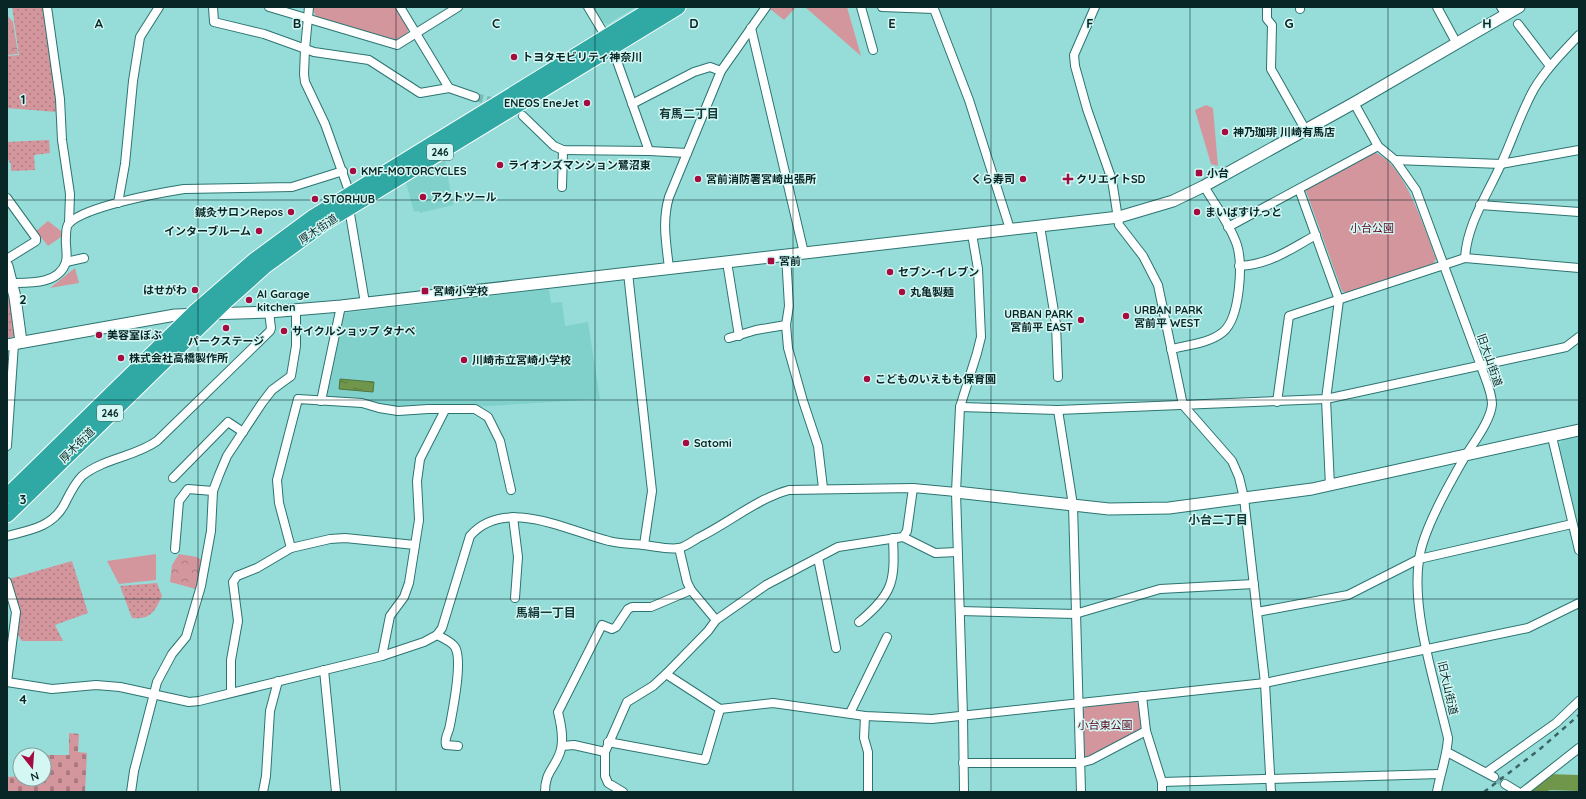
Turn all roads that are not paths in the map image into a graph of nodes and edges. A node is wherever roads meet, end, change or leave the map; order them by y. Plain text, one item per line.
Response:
1 (47, 7) edge
2 (160, 7) edge
3 (213, 7) edge
4 (269, 7) edge
5 (309, 7) edge
6 (400, 7) edge
7 (458, 7) edge
8 (588, 7) edge
9 (655, 7) edge
10 (678, 7) edge
11 (766, 7) edge
12 (861, 7) edge
13 (882, 7) edge
14 (1095, 7) edge
15 (1267, 7) edge
16 (1437, 7) edge
17 (1519, 7) edge
18 (1503, 11) edge
19 (309, 18) junction
20 (1518, 24) dead end
21 (751, 28) junction
22 (417, 32) junction
23 (1579, 35) edge
24 (609, 42) junction
25 (1458, 44) junction
26 (305, 49) junction
27 (873, 50) dead end
28 (1550, 66) junction
29 (721, 71) junction
30 (449, 88) junction
31 (475, 97) tunnel mouth
32 (1354, 103) junction
33 (632, 104) junction
34 (524, 116) dead end
35 (1305, 129) junction
36 (1378, 146) junction
37 (563, 150) junction
38 (1579, 150) edge
39 (649, 151) junction
40 (687, 153) junction
41 (1395, 160) junction
42 (1501, 164) junction
43 (343, 171) junction
44 (1204, 186) junction
45 (562, 187) dead end
46 (1299, 189) junction
47 (7, 198) edge
48 (350, 201) junction
49 (118, 203) junction
50 (1480, 205) junction
51 (1579, 212) edge
52 (1118, 217) junction
53 (69, 223) junction
54 (1040, 226) junction
55 (1228, 227) junction
56 (1010, 229) junction
57 (972, 234) junction
58 (1316, 235) junction
59 (804, 253) junction
60 (786, 255) junction
61 (84, 258) dead end
62 (1464, 258) junction
63 (7, 259) edge
64 (66, 262) junction
65 (727, 262) junction
66 (1444, 264) junction
67 (7, 266) edge
68 (1239, 266) junction
69 (669, 268) junction
70 (1579, 268) edge
71 (628, 273) junction
72 (13, 283) junction
73 (1339, 300) junction
74 (365, 303) junction
75 (341, 306) junction
76 (296, 310) junction
77 (269, 312) junction
78 (194, 313) junction
79 (214, 313) junction
80 (786, 326) junction
81 (739, 336) junction
82 (1579, 337) edge
83 (729, 338) dead end
84 (14, 344) edge
85 (1171, 349) junction
86 (1481, 366) junction
87 (1058, 378) dead end
88 (1326, 399) junction
89 (321, 401) junction
90 (1277, 402) junction
91 (1183, 405) junction
92 (960, 407) junction
93 (445, 410) junction
94 (1058, 410) junction
95 (8, 424) edge
96 (1579, 430) edge
97 (243, 432) junction
98 (1552, 437) junction
99 (7, 446) edge
100 (1465, 457) junction
101 (173, 478) dead end
102 (1330, 486) junction
103 (823, 488) junction
104 (913, 488) junction
105 (511, 490) dead end
106 (213, 491) junction
107 (956, 492) junction
108 (7, 496) edge
109 (1244, 498) junction
110 (1073, 505) junction
111 (7, 516) edge
112 (513, 517) junction
113 (1572, 524) junction
114 (7, 536) edge
115 (903, 536) junction
116 (893, 538) junction
117 (644, 545) junction
118 (415, 546) junction
119 (291, 548) junction
120 (680, 548) junction
121 (175, 549) dead end
122 (1579, 550) edge
123 (957, 552) junction
124 (818, 558) junction
125 (1418, 559) junction
126 (7, 582) edge
127 (1254, 584) junction
128 (691, 590) junction
129 (516, 598) dead end
130 (1579, 603) edge
131 (960, 611) junction
132 (1257, 612) junction
133 (1075, 614) junction
134 (716, 620) junction
135 (859, 622) dead end
136 (437, 635) junction
137 (886, 637) dead end
138 (836, 648) dead end
139 (1427, 649) junction
140 (382, 656) junction
141 (324, 670) junction
142 (666, 674) junction
143 (278, 681) junction
144 (7, 682) edge
145 (1265, 683) junction
146 (231, 692) junction
147 (154, 694) junction
148 (1142, 696) junction
149 (1579, 701) edge
150 (1077, 703) junction
151 (720, 709) junction
152 (850, 713) junction
153 (865, 716) junction
154 (963, 716) junction
155 (1146, 731) junction
156 (608, 742) junction
157 (458, 746) dead end
158 (562, 746) junction
159 (1579, 748) edge
160 (605, 752) junction
161 (1447, 752) junction
162 (963, 763) junction
163 (1080, 763) junction
164 (1487, 772) junction
165 (1440, 774) junction
166 (1494, 777) tunnel mouth
167 (1269, 780) junction
168 (1162, 782) junction
169 (1504, 784) tunnel mouth
170 (131, 792) edge
171 (263, 792) edge
172 (336, 792) edge
173 (545, 792) edge
174 (623, 792) edge
175 (868, 792) edge
176 (964, 792) edge
177 (1081, 792) edge
178 (1162, 792) edge
179 (1271, 792) edge
180 (1437, 792) edge
181 (1518, 792) edge
182 (1524, 792) edge

1 - 53 street
2 - 49 street
3 - 26 street
4 - 19 street
5 - 19 street
6 - 22 street
7 - 22 street
8 - 24 street
9 - 24 highway, 厚木街道 / 246
10 - 24 highway, 厚木街道 / 246
11 - 21 street
12 - 27 street
13 - 56 street
14 - 52 street
15 - 35 street
16 - 25 street
17 - 18 street
18 - 25 street
19 - 22 street
19 - 26 street
20 - 28 street
21 - 29 street
21 - 59 street
22 - 30 street
23 - 28 street
24 - 33 street
24 - 48 highway, 厚木街道 / 246
25 - 32 street
26 - 30 street
26 - 43 street
28 - 42 street
29 - 33 street
29 - 40 street
30 - 31 street
32 - 35 street
32 - 36 street
33 - 39 street
34 - 37 street
35 - 44 street
36 - 41 street, 旧大山街道
36 - 46 street
37 - 39 street
37 - 45 street
38 - 42 street
39 - 40 street
40 - 69 street
41 - 42 street
41 - 66 street, 旧大山街道
42 - 50 street
43 - 48 street
43 - 49 street
44 - 52 street
44 - 55 street
46 - 55 street
46 - 58 street
47 - 63 street
48 - 74 street
48 - 78 highway, 厚木街道 / 246
48 - 79 highway, 厚木街道 / 246
49 - 53 street
50 - 51 street
50 - 62 street
52 - 54 street
52 - 85 street
53 - 64 street
54 - 56 street
54 - 87 street
55 - 68 street
56 - 57 street
57 - 59 street
57 - 92 street
58 - 68 street
58 - 73 street
59 - 60 street
60 - 65 street
60 - 80 street
61 - 64 street
62 - 66 street
62 - 70 street
64 - 72 street
65 - 69 street
65 - 81 street
66 - 73 street
66 - 86 street, 旧大山街道
67 - 72 street
68 - 85 street
69 - 71 street
71 - 74 street
71 - 117 street
72 - 84 street
73 - 88 street
73 - 90 street
74 - 75 street
75 - 76 street
75 - 89 street
76 - 77 street
76 - 97 street
77 - 79 street
77 - 114 street
78 - 79 street
78 - 84 street
78 - 108 highway, 厚木街道 / 246
79 - 111 highway, 厚木街道 / 246
80 - 81 street
80 - 103 street
81 - 83 street
82 - 86 street
84 - 95 street
85 - 91 street
86 - 88 street
86 - 100 street, 旧大山街道
88 - 90 street
88 - 102 street
89 - 93 street
89 - 119 street
90 - 91 street
91 - 94 street
91 - 109 street
92 - 94 street
92 - 107 street
93 - 105 street
93 - 118 street
94 - 110 street
95 - 99 street
96 - 98 street
97 - 101 street
97 - 106 street
98 - 100 street
98 - 113 street
100 - 102 street
100 - 125 street, 旧大山街道
102 - 109 street
103 - 104 street
103 - 120 street
104 - 107 street
104 - 115 street
106 - 121 street
106 - 147 street
107 - 110 street
107 - 123 street
109 - 110 street
109 - 127 street
110 - 133 street
112 - 117 street
112 - 129 street
112 - 136 street
113 - 122 street
113 - 125 street
115 - 116 street
115 - 123 street
116 - 124 street
116 - 135 street
117 - 120 street
118 - 119 street
118 - 140 street
119 - 146 street
120 - 128 street
123 - 131 street
124 - 134 street
124 - 138 street
125 - 132 street
125 - 139 street, 旧大山街道
126 - 144 street
127 - 132 street
127 - 133 street
128 - 134 street
128 - 158 street
130 - 139 street
131 - 133 street
131 - 154 street
132 - 145 street
133 - 150 street
134 - 142 street
136 - 140 street
136 - 157 street
137 - 152 street
139 - 145 street
139 - 161 street, 旧大山街道
140 - 141 street
141 - 143 street
141 - 172 street
142 - 151 street
142 - 156 street
143 - 146 street
143 - 171 street
144 - 147 street
145 - 148 street
145 - 167 street
146 - 147 street
147 - 170 street
148 - 150 street
148 - 155 street
149 - 164 street
150 - 154 street
150 - 163 street
151 - 152 street
151 - 156 street
152 - 153 street
153 - 154 street
153 - 175 street
154 - 162 street
155 - 163 street
155 - 168 street
156 - 160 street
158 - 160 street
158 - 173 street
159 - 182 street
160 - 174 street
161 - 164 street
161 - 165 street, 旧大山街道
162 - 163 street
162 - 176 street
163 - 177 street
164 - 166 street
165 - 167 street
165 - 180 street, 旧大山街道
167 - 168 street
167 - 179 street
168 - 178 street
169 - 181 street

